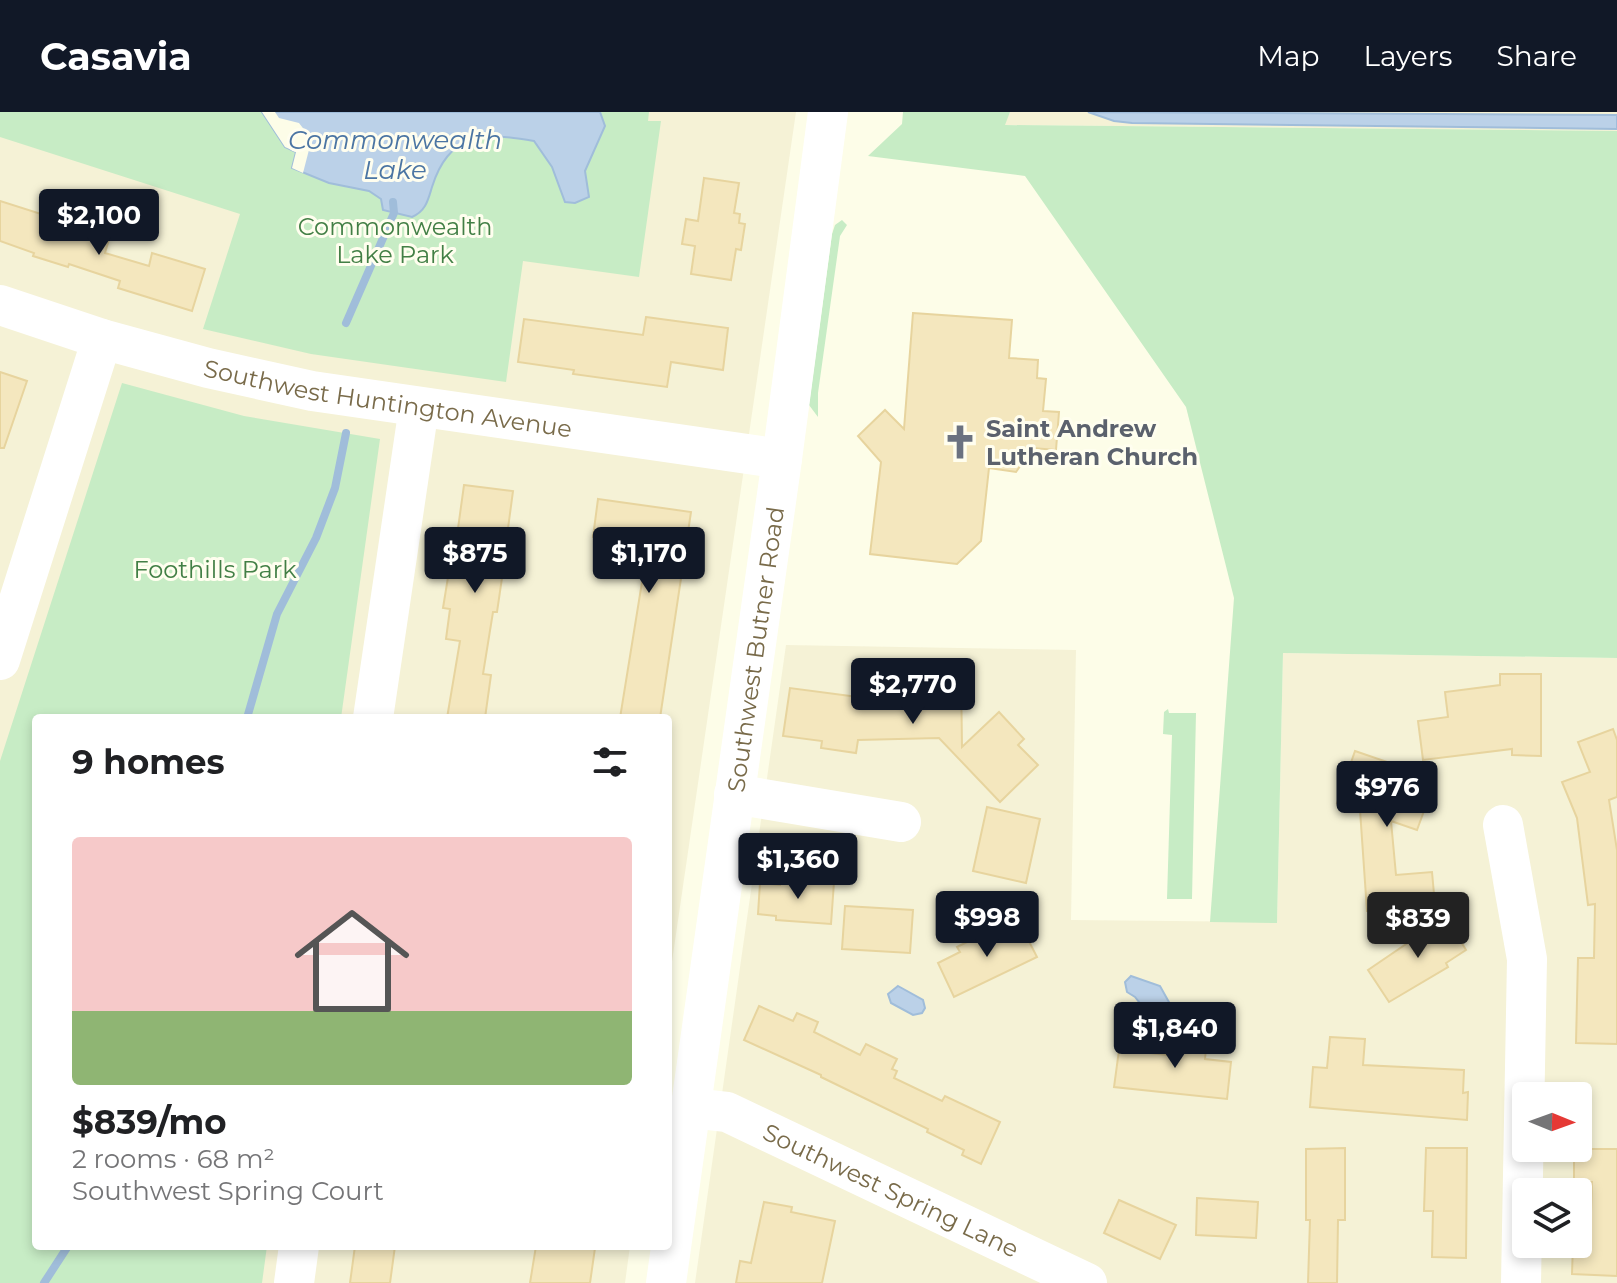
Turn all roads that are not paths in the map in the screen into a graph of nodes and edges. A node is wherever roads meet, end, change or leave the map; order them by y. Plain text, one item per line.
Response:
1 (828, 112) edge
2 (0, 305) edge
3 (102, 339) junction
4 (419, 407) junction
5 (782, 459) junction
6 (0, 660) edge
7 (374, 714) edge
8 (734, 794) junction
9 (901, 822) dead end
10 (1503, 825) dead end
11 (691, 1108) junction
12 (672, 1241) edge
13 (298, 1250) edge
14 (671, 1250) edge
15 (294, 1283) edge
16 (666, 1283) edge
17 (1087, 1283) edge
18 (1521, 1283) edge

1 - 5 street, Southwest Butner Road
2 - 3 street, Southwest Huntington Avenue
3 - 4 street, Southwest Huntington Avenue
3 - 6 street
4 - 5 street, Southwest Huntington Avenue
4 - 7 street
5 - 8 street, Southwest Butner Road
8 - 9 street
8 - 11 street, Southwest Butner Road
10 - 18 street
11 - 12 street, Southwest Butner Road
11 - 17 street, Southwest Spring Lane
13 - 15 street
14 - 16 street, Southwest Butner Road

